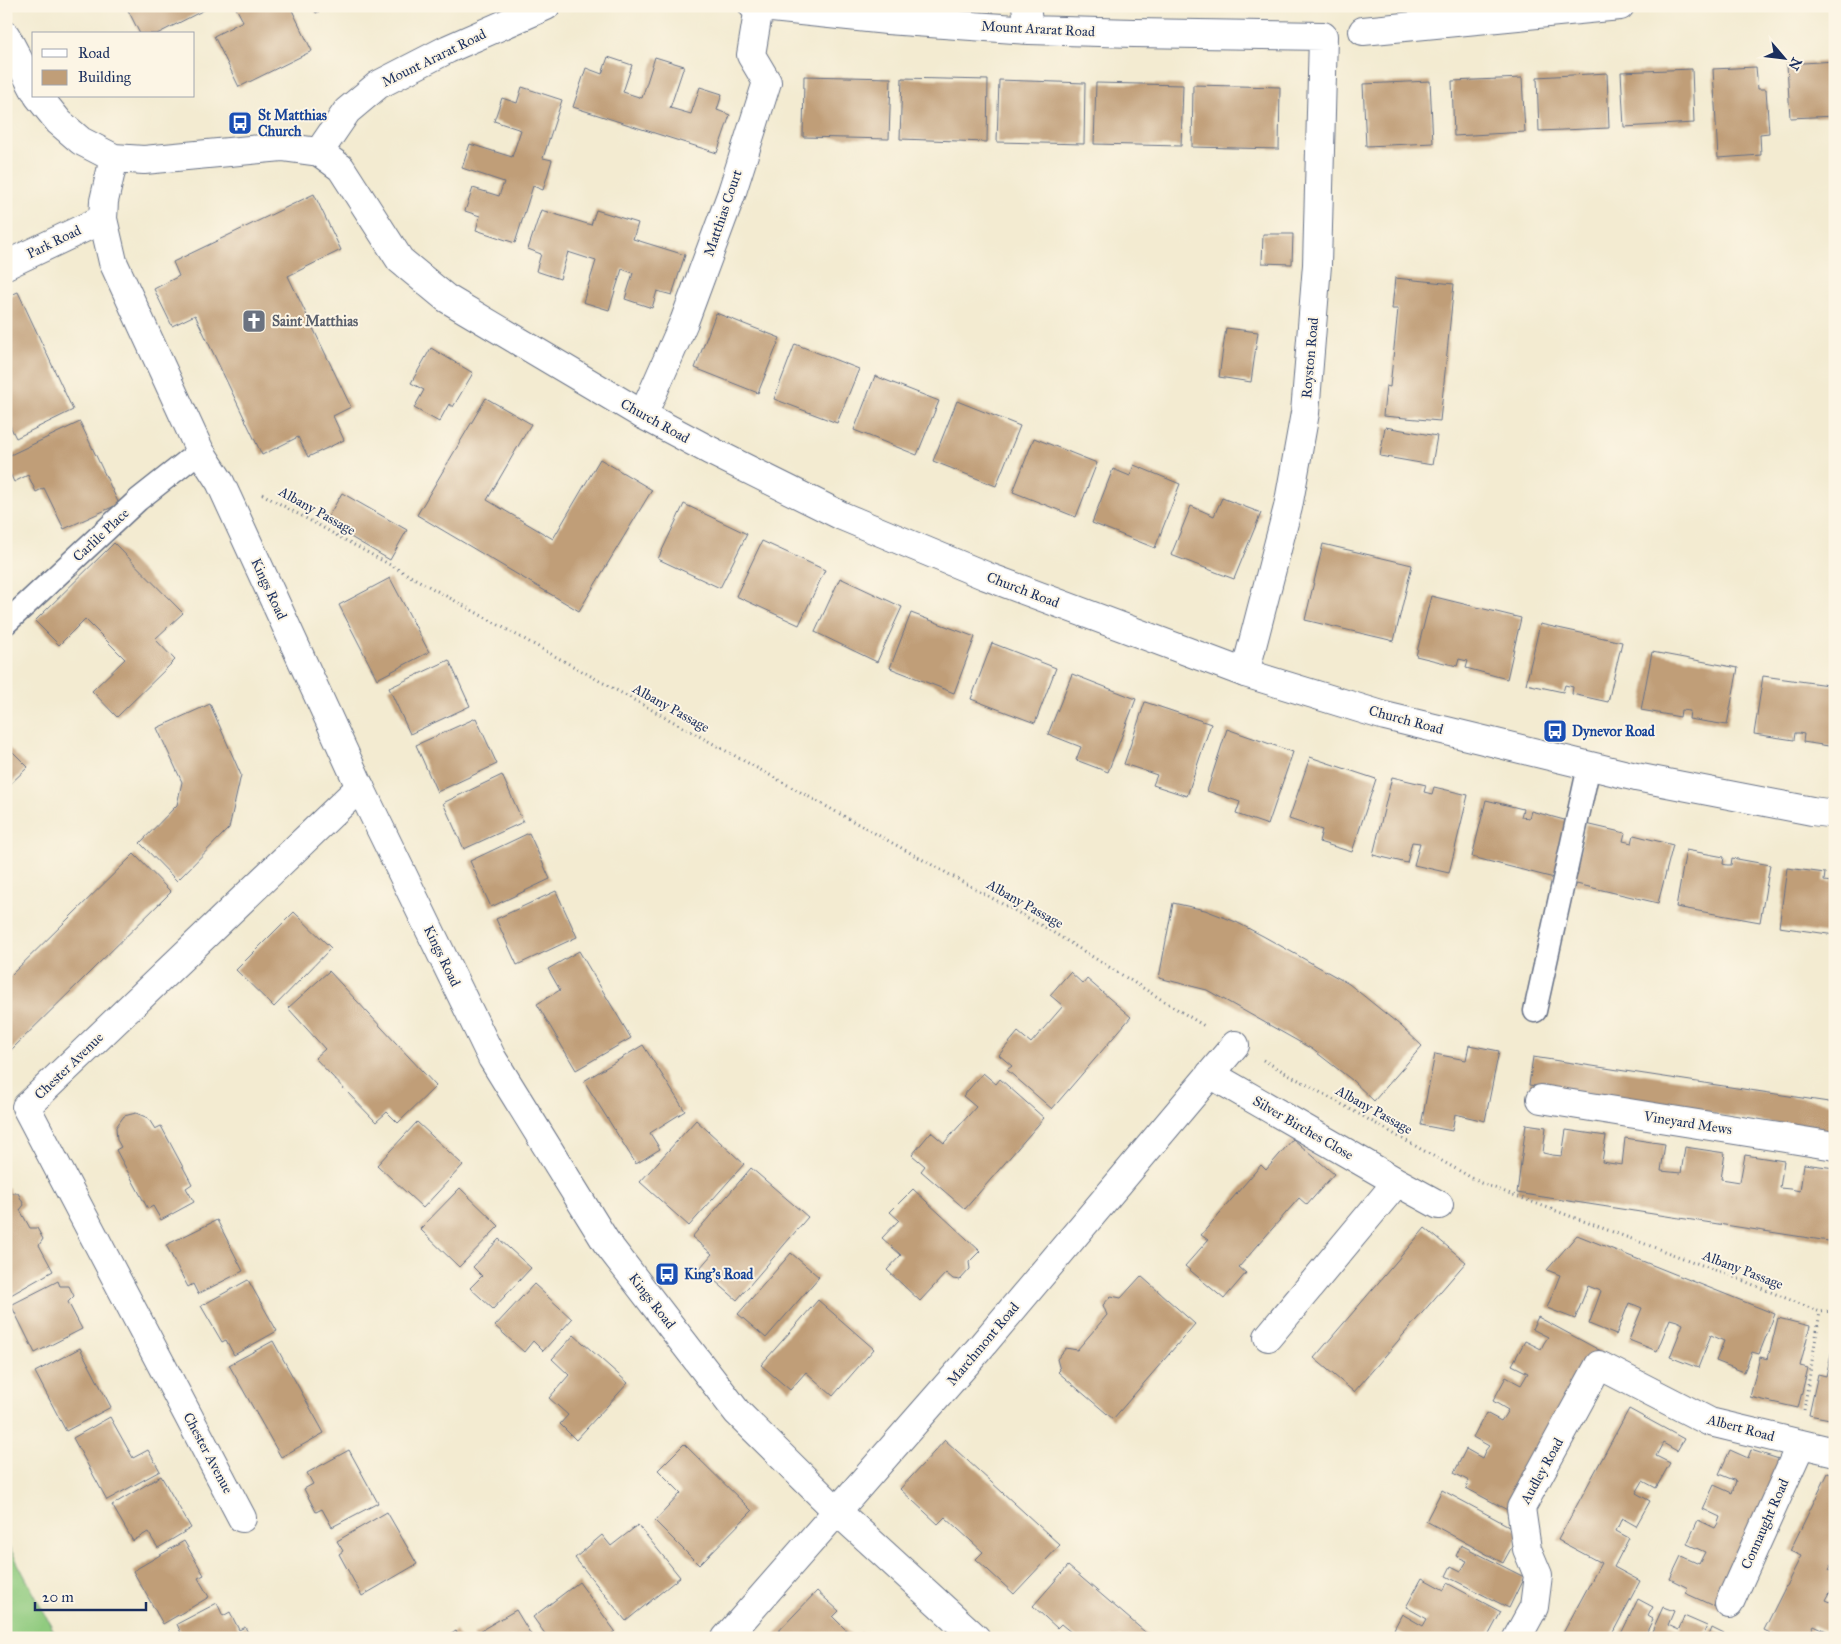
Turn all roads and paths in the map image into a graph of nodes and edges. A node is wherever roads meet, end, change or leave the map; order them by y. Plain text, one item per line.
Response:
1 (546, 6) edge
2 (1620, 6) edge
3 (756, 7) edge
4 (1027, 18) edge
5 (1363, 31) dead end
6 (6, 36) edge
7 (1323, 36) joint
8 (32, 85) edge
9 (40, 98) edge
10 (319, 152) junction
11 (114, 158) junction
12 (103, 219) junction
13 (6, 266) edge
14 (644, 415) junction
15 (200, 451) junction
16 (220, 482) junction
17 (6, 623) edge
18 (1246, 673) junction
19 (1590, 766) junction
20 (360, 787) junction
21 (1835, 814) edge
22 (1535, 1011) dead end
23 (1235, 1045) junction
24 (1210, 1074) junction
25 (1541, 1099) dead end
26 (1835, 1146) edge
27 (1397, 1182) junction
28 (1439, 1205) dead end
29 (1835, 1311) edge
30 (1820, 1312) junction
31 (1268, 1337) dead end
32 (1599, 1365) joint
33 (1799, 1443) junction
34 (1835, 1452) edge
35 (838, 1512) junction
36 (242, 1518) dead end
37 (1729, 1604) dead end
38 (726, 1638) edge
39 (976, 1638) edge
40 (1517, 1638) edge

1 - 10 street, Mount Ararat Road
2 - 5 street
3 - 4 street, Mount Ararat Road
3 - 14 street, Matthias Court
4 - 7 street, Mount Ararat Road
6 - 8 street
7 - 18 street, Royston Road
9 - 11 street
10 - 11 street
10 - 14 street, Church Road
11 - 12 street, Kings Road
12 - 13 street, Park Road
12 - 15 street, Kings Road
14 - 18 street, Church Road
15 - 16 street, Kings Road
15 - 17 lane, Carlile Place
16 - 20 street, Kings Road
16 - 23 path, Albany Passage
18 - 19 street, Church Road
19 - 21 street, Church Road
19 - 22 lane
20 - 35 street, Kings Road
20 - 36 street, Chester Avenue
23 - 24 street, Marchmont Road
23 - 30 path, Albany Passage
24 - 27 street, Silver Birches Close
24 - 35 street, Marchmont Road
25 - 26 street, Vineyard Mews
27 - 28 street, Silver Birches Close
27 - 31 street
29 - 30 path, Albany Passage
30 - 33 path
32 - 33 street, Albert Road
32 - 40 street, Audley Road
33 - 34 street, Albert Road
33 - 37 street, Connaught Road
35 - 38 street, Marchmont Road
35 - 39 street, Kings Road

